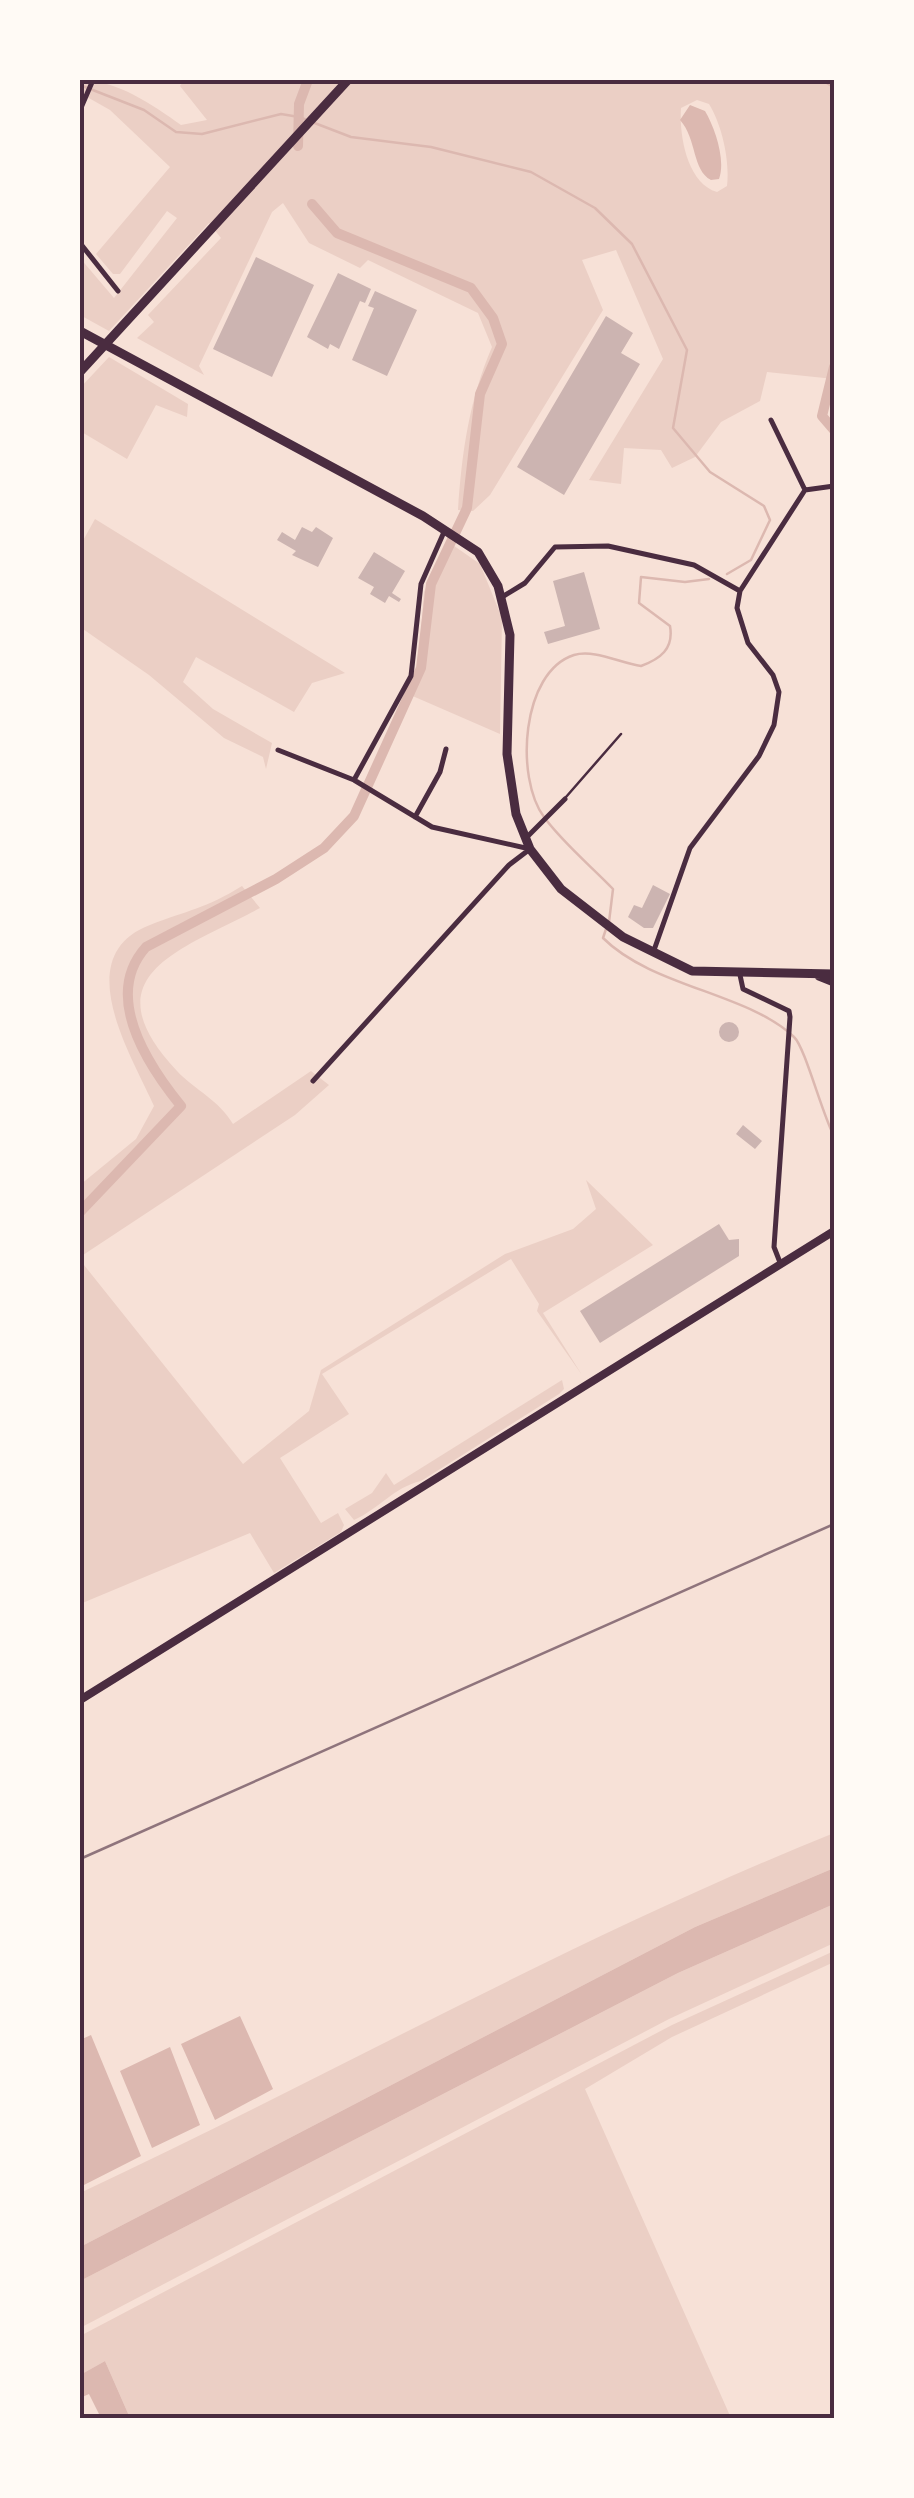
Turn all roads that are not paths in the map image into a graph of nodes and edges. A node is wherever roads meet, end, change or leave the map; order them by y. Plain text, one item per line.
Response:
1 (348, 80) edge
2 (93, 81) edge
3 (80, 110) edge
4 (80, 243) edge
5 (118, 291) dead end
6 (80, 331) edge
7 (80, 372) edge
8 (771, 420) dead end
9 (834, 486) edge
10 (806, 490) junction
11 (448, 530) junction
12 (740, 591) junction
13 (502, 597) junction
14 (621, 734) dead end
15 (446, 749) dead end
16 (278, 750) dead end
17 (354, 780) junction
18 (565, 799) joint
19 (415, 817) junction
20 (524, 838) junction
21 (530, 850) junction
22 (653, 954) junction
23 (834, 974) edge
24 (819, 976) junction
25 (740, 978) junction
26 (834, 982) edge
27 (314, 1082) dead end
28 (834, 1231) edge
29 (781, 1266) junction
30 (80, 1700) edge

1 - 7 main road
2 - 3 street
4 - 5 street
6 - 11 main road
8 - 10 street
9 - 10 street
10 - 12 street
11 - 13 main road
11 - 17 street
12 - 13 street
12 - 22 street
13 - 20 main road
14 - 18 lane
15 - 19 street
16 - 17 street
17 - 19 street
18 - 20 street
19 - 21 street
20 - 21 main road
21 - 22 main road
21 - 27 street
22 - 25 main road
23 - 24 main road
24 - 25 main road
24 - 26 main road
25 - 29 street
28 - 29 main road
29 - 30 main road

